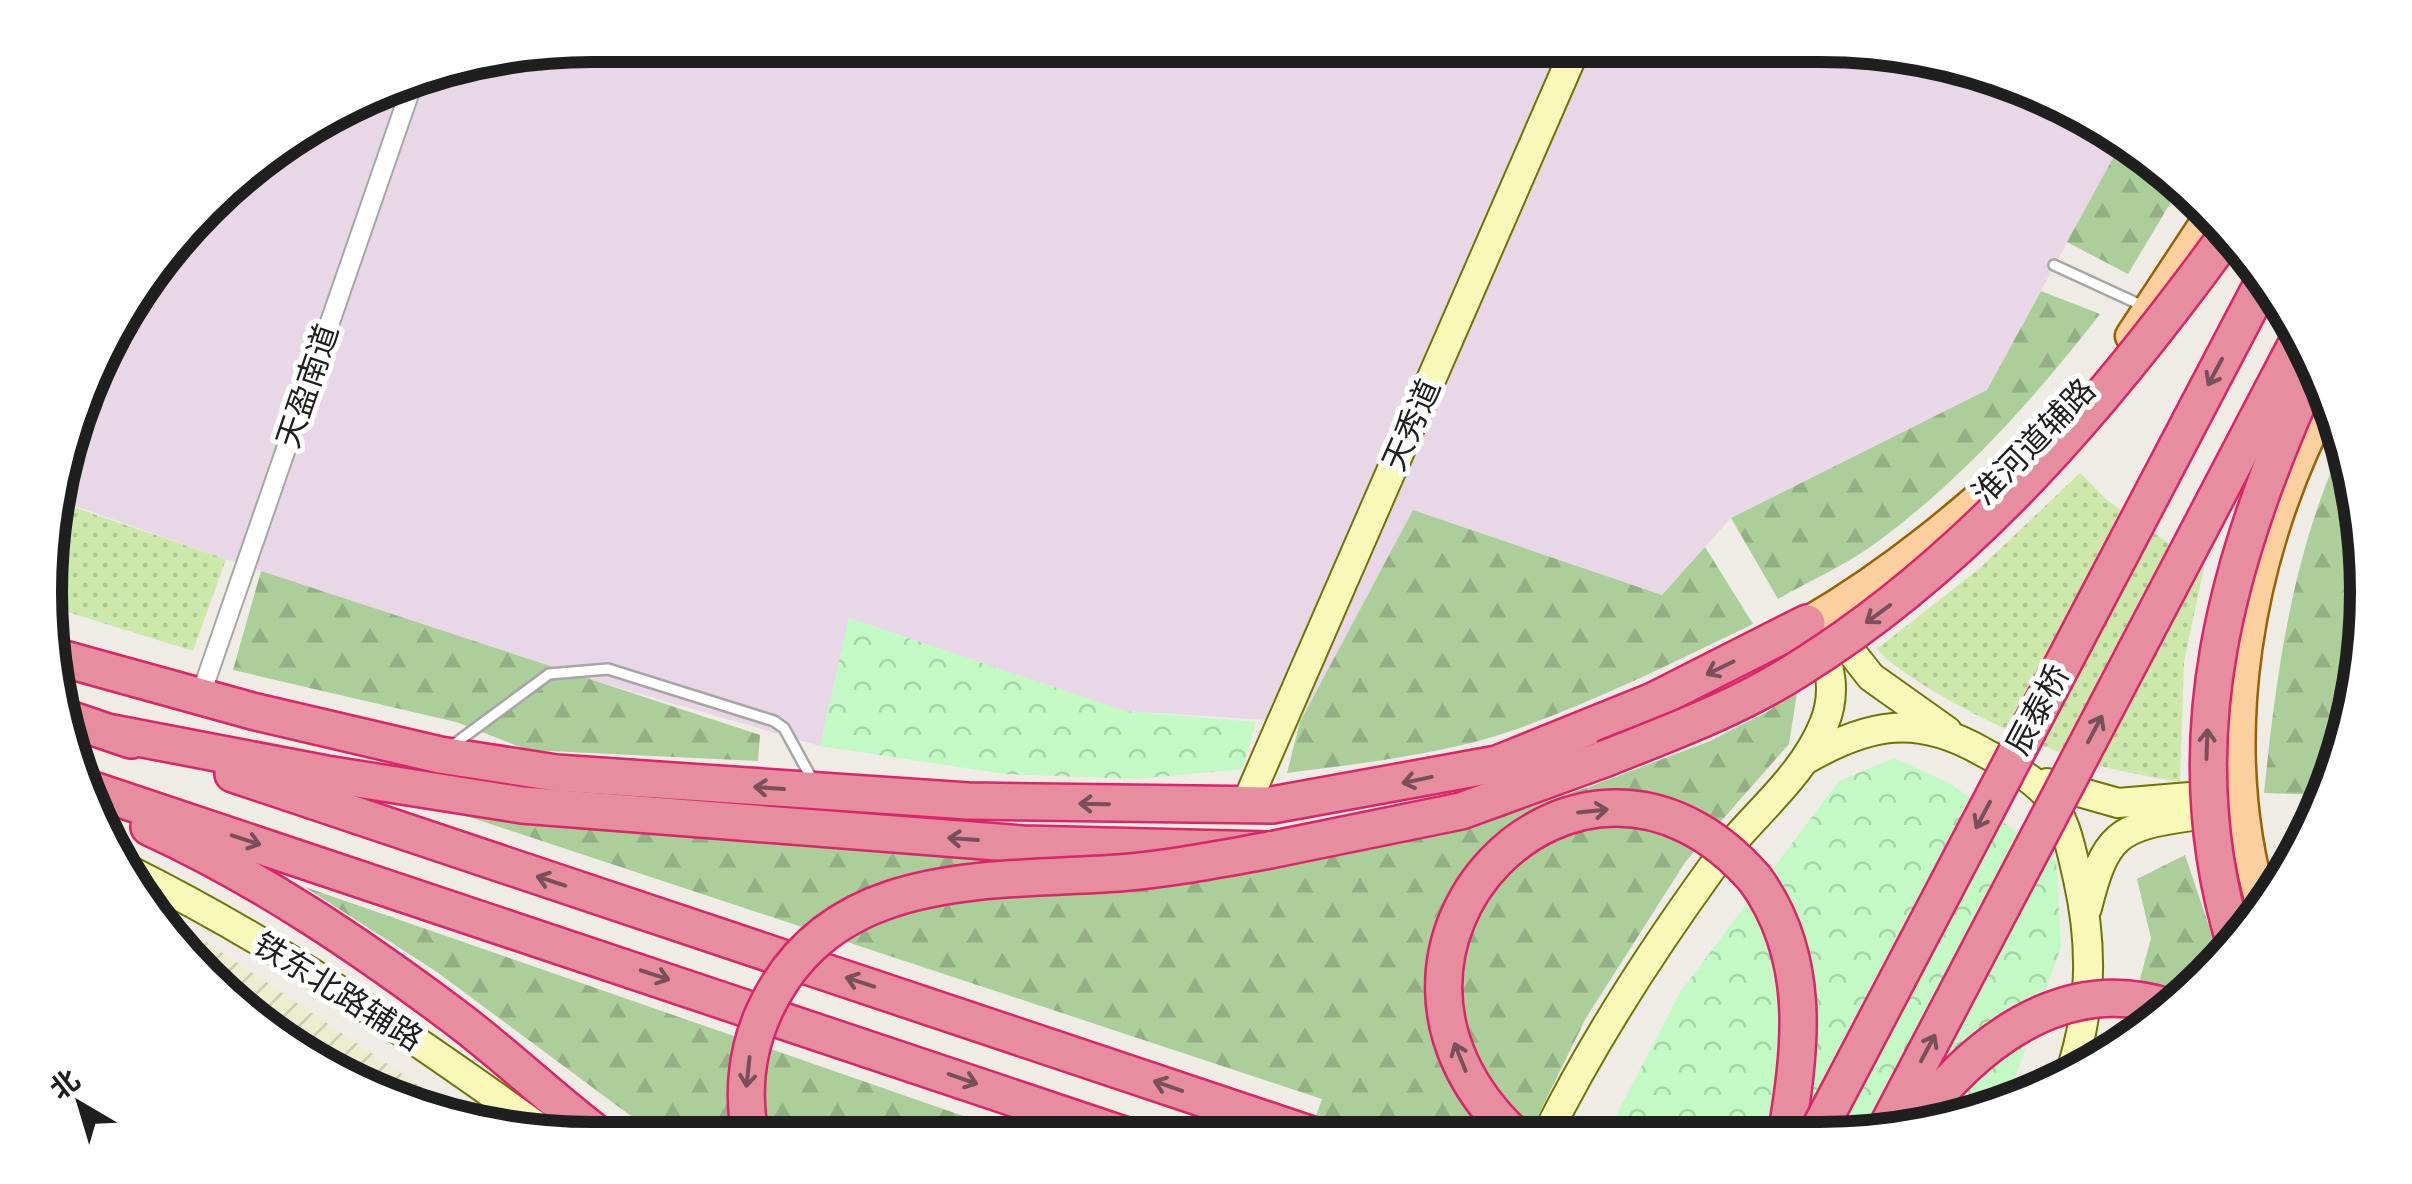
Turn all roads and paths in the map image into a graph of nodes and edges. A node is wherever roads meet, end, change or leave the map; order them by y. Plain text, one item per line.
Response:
1 (1561, 62) edge
2 (408, 96) edge
3 (2203, 227) edge
4 (2219, 244) edge
5 (2054, 265) dead end
6 (2257, 294) edge
7 (2150, 310) junction
8 (2292, 353) edge
9 (2307, 384) edge
10 (2320, 418) edge
11 (1815, 618) junction
12 (67, 660) edge
13 (200, 697) junction
14 (79, 722) edge
15 (1947, 731) junction
16 (112, 733) junction
17 (440, 756) junction
18 (1804, 760) junction
19 (2031, 779) junction
20 (820, 792) junction
21 (102, 793) edge
22 (2243, 801) junction
23 (1246, 804) junction
24 (110, 810) edge
25 (1270, 850) junction
26 (150, 883) edge
27 (2259, 887) edge
28 (2087, 910) junction
29 (2231, 925) edge
30 (2154, 1002) edge
31 (2075, 1056) edge
32 (1926, 1110) edge
33 (1891, 1117) edge
34 (552, 1120) edge
35 (554, 1120) edge
36 (747, 1122) edge
37 (1085, 1122) edge
38 (1271, 1122) edge
39 (1503, 1122) edge
40 (1554, 1122) edge
41 (1788, 1122) edge
42 (1822, 1122) edge

1 - 23 street, 天秀道
2 - 13 street, 天盈南道
3 - 7 main road, 淮河道辅路
4 -> 25 highway, bridge
5 - 7 lane
6 -> 42 highway, 辰泰桥, bridge
7 - 11 main road, 淮河道辅路
33 -> 8 highway, 辰泰桥, bridge
29 -> 9 highway, bridge
10 - 22 main road
11 - 15 street
11 - 18 street
11 -> 23 highway
12 - 13 highway
13 - 17 highway
14 - 16 highway
15 - 18 street
15 - 19 street
25 -> 16 highway, bridge
38 -> 16 highway
20 -> 17 highway
17 - 20 lane
18 - 40 street
19 - 22 street
19 - 28 street
23 -> 20 highway
21 -> 37 highway
22 - 27 main road
22 - 28 street
24 - 35 highway
25 -> 36 highway, bridge
26 - 34 street, 铁东北路辅路
28 - 31 street
30 - 32 highway, bridge
39 -> 41 highway, bridge

